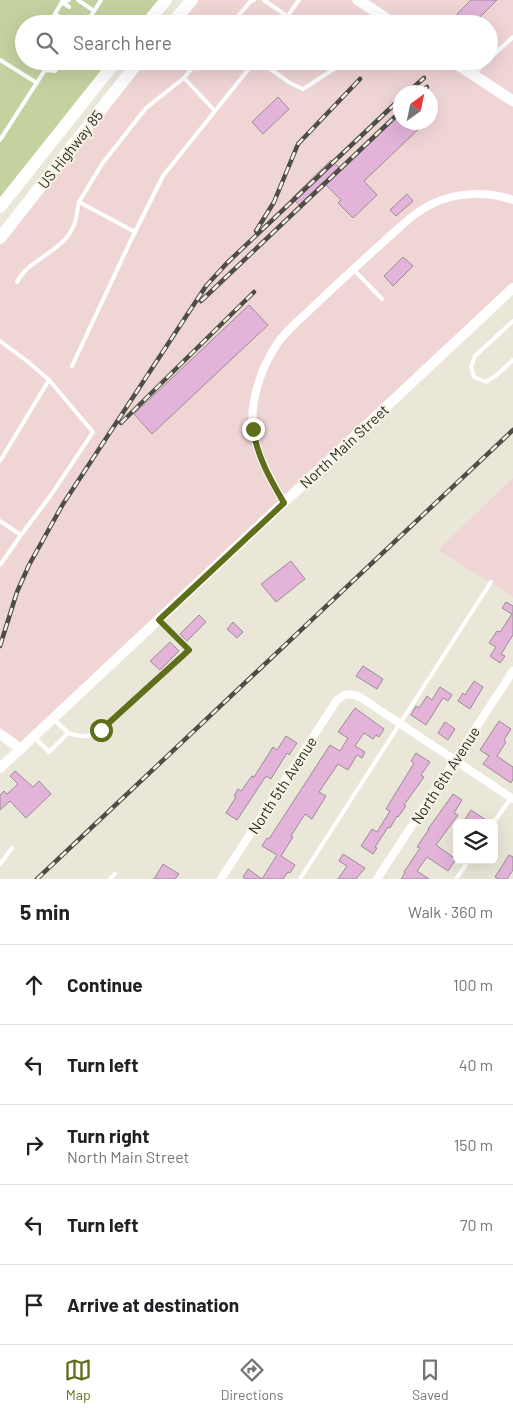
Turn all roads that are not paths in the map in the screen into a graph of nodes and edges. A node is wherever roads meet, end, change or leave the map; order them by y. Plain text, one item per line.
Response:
1 (70, 0) edge
2 (78, 0) edge
3 (101, 0) edge
4 (166, 0) edge
5 (192, 0) edge
6 (254, 0) edge
7 (264, 0) edge
8 (298, 0) edge
9 (62, 2) junction
10 (364, 2) edge
11 (69, 6) dead end
12 (94, 10) junction
13 (54, 14) edge
14 (91, 15) edge
15 (154, 15) edge
16 (179, 15) edge
17 (239, 15) edge
18 (286, 15) edge
19 (288, 15) edge
20 (382, 15) edge
21 (513, 37) edge
22 (498, 51) edge
23 (0, 60) edge
24 (15, 69) edge
25 (16, 70) edge
26 (45, 70) edge
27 (109, 70) edge
28 (133, 70) edge
29 (191, 70) edge
30 (249, 70) edge
31 (270, 70) edge
32 (332, 70) edge
33 (466, 70) edge
34 (478, 70) edge
35 (473, 75) junction
36 (184, 78) junction
37 (37, 83) junction
38 (513, 101) edge
39 (215, 111) junction
40 (0, 140) edge
41 (513, 200) edge
42 (79, 202) junction
43 (0, 207) edge
44 (135, 232) junction
45 (0, 238) edge
46 (354, 269) junction
47 (17, 282) dead end
48 (513, 288) edge
49 (382, 299) dead end
50 (513, 321) edge
51 (2, 342) edge
52 (0, 348) edge
53 (513, 360) edge
54 (72, 366) dead end
55 (49, 380) junction
56 (0, 461) edge
57 (284, 503) junction
58 (1, 523) edge
59 (21, 535) junction
60 (0, 565) edge
61 (491, 582) dead end
62 (159, 620) junction
63 (513, 671) edge
64 (54, 718) junction
65 (400, 724) junction
66 (68, 733) junction
67 (0, 734) edge
68 (34, 737) junction
69 (21, 749) junction
70 (455, 760) junction
71 (0, 768) edge
72 (513, 797) edge
73 (496, 819) edge
74 (12, 848) dead end
75 (0, 864) edge
76 (466, 864) edge
77 (115, 874) dead end
78 (110, 879) edge
79 (221, 879) edge
80 (300, 879) edge
81 (378, 879) edge
82 (456, 879) edge

1 - 9 lane
2 - 12 lane
3 - 12 lane
4 - 15 highway
5 - 16 highway
6 - 17 lane
7 - 18 lane
8 - 19 lane
9 - 11 lane
9 - 13 lane
10 - 20 main road
12 - 14 lane
21 - 22 lane
23 - 24 lane
25 - 37 lane
26 - 37 lane
27 - 43 highway, US Highway 85
28 - 45 highway, US Highway 85
29 - 36 lane
30 - 39 lane
31 - 32 lane
33 - 35 main road
34 - 35 lane
35 - 38 main road
36 - 39 lane
36 - 42 lane
37 - 40 lane
39 - 44 lane
41 - 46 street
42 - 44 lane
42 - 47 lane
44 - 54 lane
46 - 49 lane
46 - 57 street
48 - 57 street, North Main Street
50 - 53 lane
51 - 52 lane
51 - 55 lane
55 - 56 lane
55 - 59 lane
57 - 62 street, North Main Street
58 - 59 lane
59 - 60 lane
61 - 65 lane
62 - 64 street, North Main Street
62 - 66 lane
63 - 70 street, North 6th Avenue
64 - 66 lane
64 - 68 street, North Main Street
65 - 70 street
65 - 79 street, North 5th Avenue
65 - 80 lane
66 - 68 lane
67 - 69 street
68 - 69 street, North Main Street
69 - 71 street, North Main Street
70 - 72 street
70 - 81 street, North 6th Avenue
72 - 73 lane
74 - 75 lane
76 - 82 lane
77 - 78 lane

